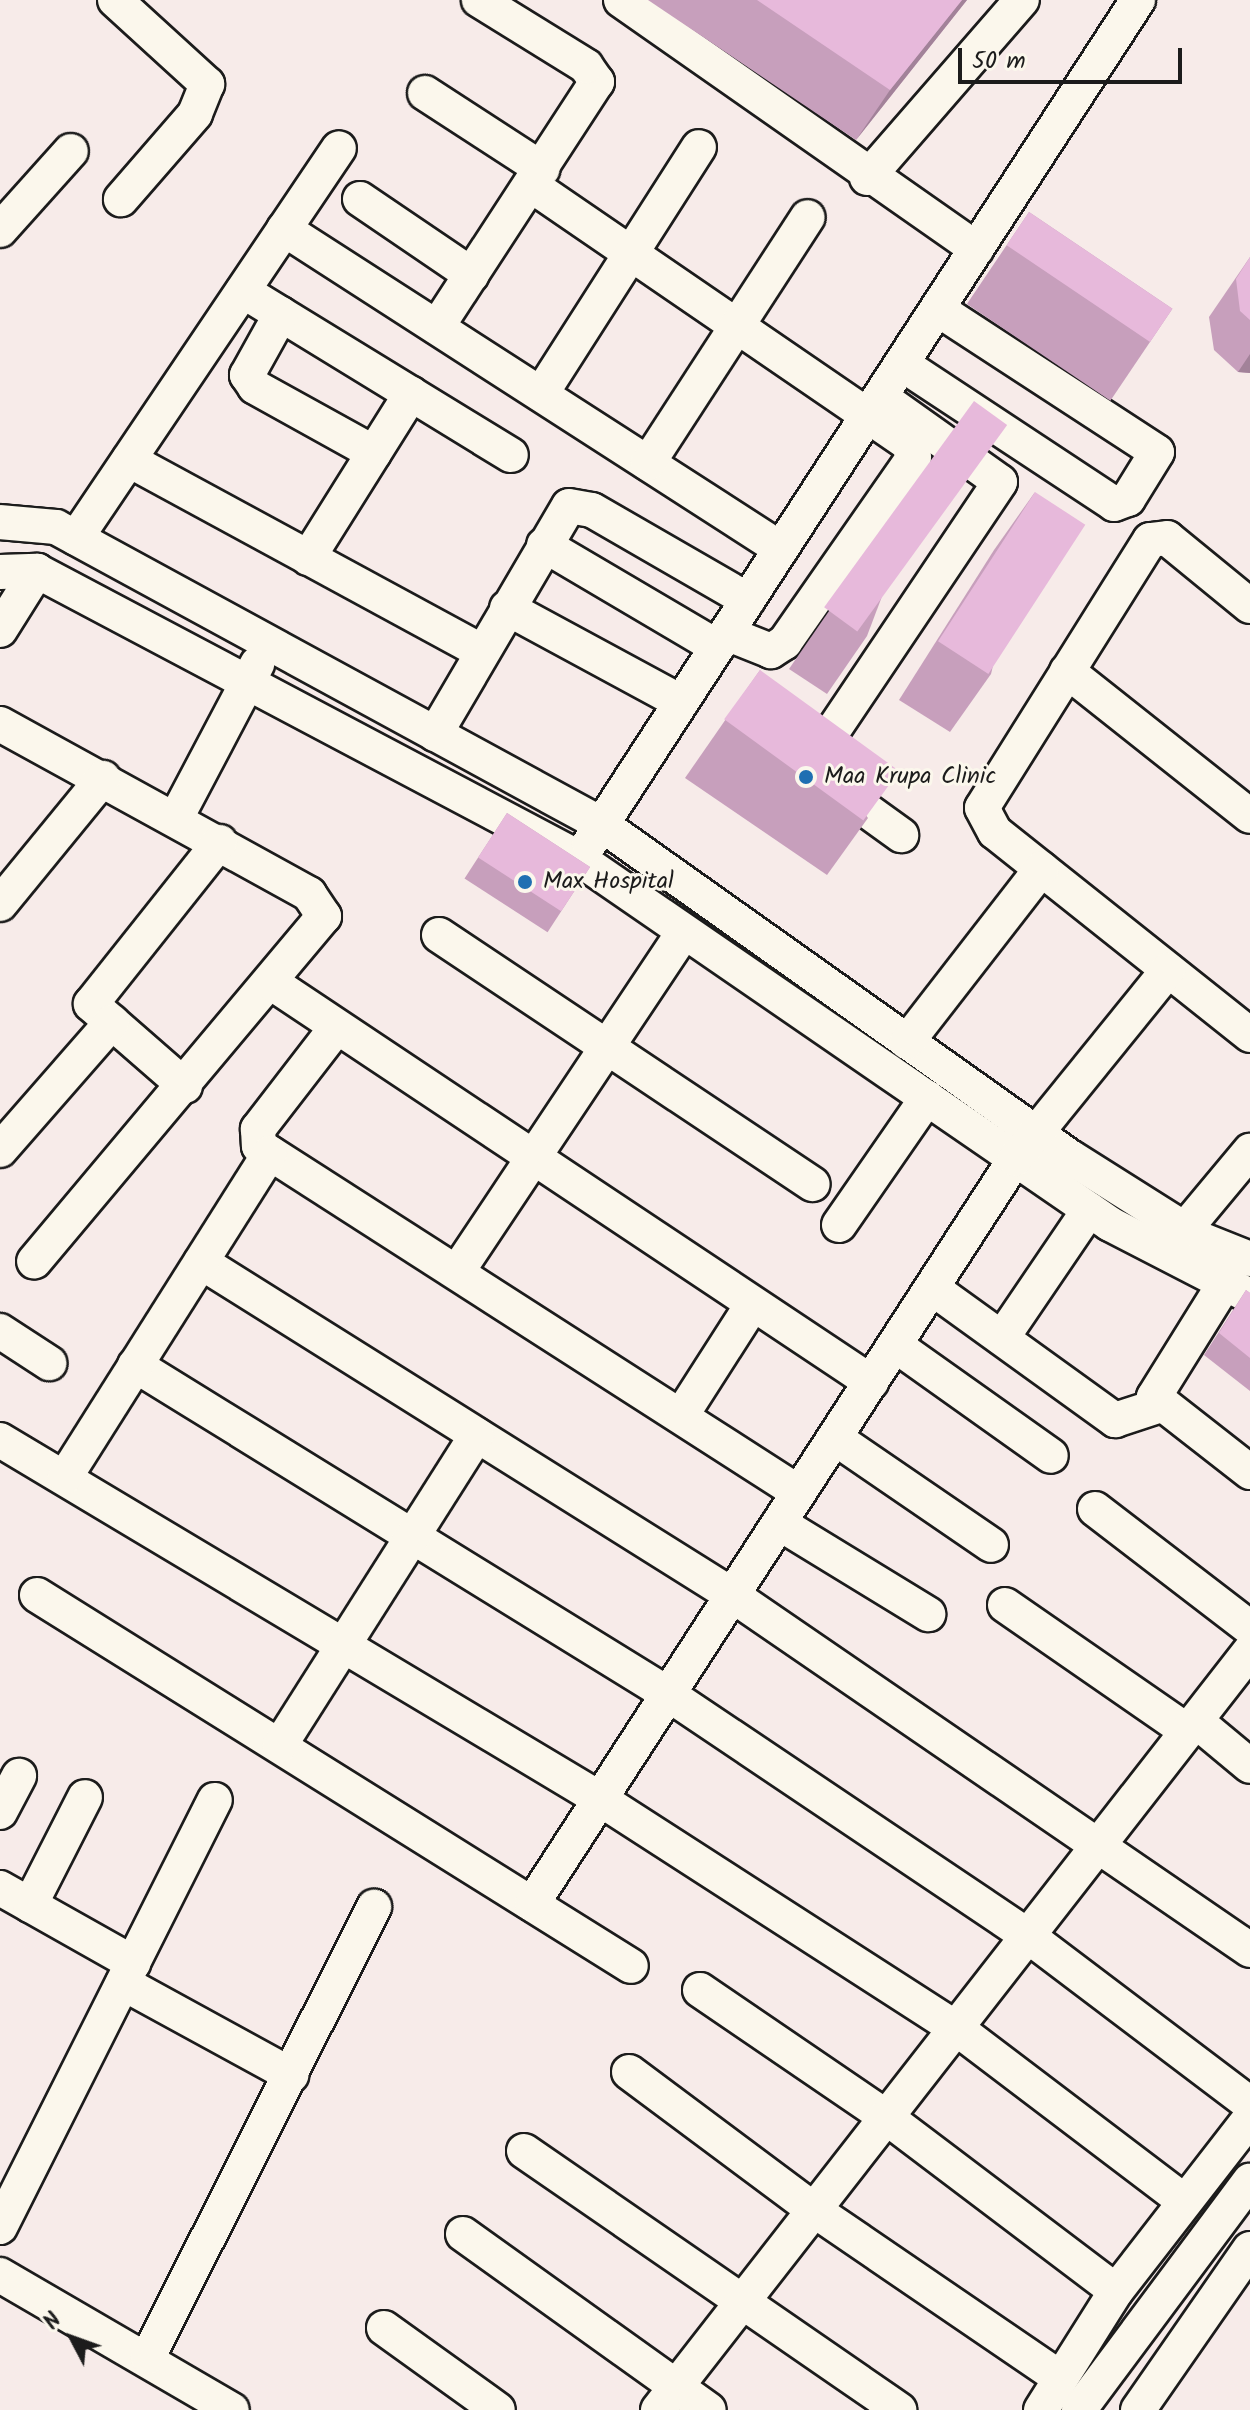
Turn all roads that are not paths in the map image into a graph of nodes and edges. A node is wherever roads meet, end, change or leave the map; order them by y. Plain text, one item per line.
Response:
1 (115, 0) edge
2 (148, 0) edge
3 (479, 0) edge
4 (621, 0) edge
5 (1022, 0) edge
6 (1130, 3) edge
7 (200, 75) junction
8 (425, 93) dead end
9 (699, 147) dead end
10 (339, 148) dead end
11 (71, 151) dead end
12 (537, 177) junction
13 (867, 178) junction
14 (121, 199) dead end
15 (360, 199) dead end
16 (808, 217) dead end
17 (284, 229) junction
18 (0, 230) edge
19 (977, 249) junction
20 (634, 256) junction
21 (472, 275) junction
22 (243, 291) junction
23 (938, 309) junction
24 (281, 314) junction
25 (737, 326) junction
26 (437, 327) junction
27 (902, 364) junction
28 (411, 394) junction
29 (541, 394) junction
30 (874, 406) junction
31 (374, 453) junction
32 (511, 455) dead end
33 (129, 460) junction
34 (648, 463) junction
35 (0, 522) edge
36 (76, 538) junction
37 (544, 545) junction
38 (781, 549) junction
39 (308, 558) junction
40 (37, 571) junction
41 (0, 572) edge
42 (748, 600) junction
43 (1250, 606) edge
44 (507, 608) junction
45 (0, 630) edge
46 (722, 640) junction
47 (267, 642) junction
48 (481, 651) junction
49 (1067, 671) junction
50 (248, 683) junction
51 (681, 702) junction
52 (0, 724) edge
53 (435, 734) junction
54 (103, 778) junction
55 (177, 816) junction
56 (1250, 816) edge
57 (601, 824) junction
58 (901, 835) dead end
59 (220, 842) junction
60 (579, 859) junction
61 (1041, 869) junction
62 (0, 904) edge
63 (684, 932) junction
64 (439, 935) dead end
65 (1168, 970) junction
66 (272, 983) junction
67 (112, 1022) junction
68 (336, 1028) junction
69 (1250, 1035) edge
70 (907, 1042) junction
71 (607, 1048) junction
72 (185, 1086) junction
73 (927, 1098) junction
74 (1026, 1146) junction
75 (0, 1150) edge
76 (1250, 1151) edge
77 (270, 1153) junction
78 (531, 1161) junction
79 (813, 1184) dead end
80 (1089, 1210) junction
81 (839, 1225) dead end
82 (1185, 1229) junction
83 (1250, 1259) edge
84 (34, 1262) dead end
85 (201, 1262) junction
86 (457, 1272) junction
87 (932, 1288) junction
88 (1241, 1290) edge
89 (752, 1305) junction
90 (0, 1331) edge
91 (1002, 1338) junction
92 (895, 1345) junction
93 (49, 1363) dead end
94 (135, 1365) junction
95 (871, 1382) junction
96 (1161, 1405) junction
97 (681, 1416) junction
98 (477, 1435) junction
99 (835, 1438) junction
100 (0, 1440) edge
101 (1051, 1456) dead end
102 (1250, 1472) edge
103 (65, 1477) junction
104 (798, 1492) junction
105 (1095, 1509) dead end
106 (779, 1523) junction
107 (413, 1537) junction
108 (991, 1545) dead end
109 (37, 1595) dead end
110 (732, 1595) junction
111 (1005, 1605) dead end
112 (928, 1614) dead end
113 (1250, 1628) edge
114 (343, 1644) junction
115 (1250, 1651) edge
116 (668, 1694) junction
117 (1192, 1726) junction
118 (280, 1745) junction
119 (1250, 1766) edge
120 (19, 1776) dead end
121 (85, 1797) dead end
122 (600, 1799) junction
123 (215, 1800) dead end
124 (0, 1812) edge
125 (1099, 1845) junction
126 (0, 1888) edge
127 (532, 1904) junction
128 (30, 1905) junction
129 (374, 1907) dead end
130 (1028, 1936) junction
131 (1250, 1950) edge
132 (631, 1966) dead end
133 (128, 1973) junction
134 (700, 1990) dead end
135 (956, 2028) junction
136 (629, 2072) dead end
137 (291, 2075) junction
138 (1250, 2104) edge
139 (886, 2117) junction
140 (1250, 2118) edge
141 (524, 2151) dead end
142 (1250, 2181) edge
143 (1183, 2200) junction
144 (814, 2210) junction
145 (0, 2227) edge
146 (463, 2234) dead end
147 (1250, 2249) edge
148 (0, 2275) edge
149 (1116, 2291) junction
150 (745, 2298) junction
151 (384, 2328) dead end
152 (148, 2357) junction
153 (1060, 2378) junction
154 (667, 2397) edge
155 (214, 2405) edge
156 (498, 2410) edge
157 (709, 2410) edge
158 (899, 2410) edge
159 (1041, 2410) edge
160 (1079, 2410) edge
161 (1138, 2410) edge

1 - 7 street
2 - 7 street
3 - 12 street
4 - 13 street
5 - 13 street
6 - 19 street
7 - 14 street
8 - 12 street
9 - 20 street
10 - 17 street
11 - 18 street
12 - 20 street
12 - 21 street
13 - 19 street
15 - 21 street
16 - 25 street
17 - 22 street
17 - 26 street
19 - 23 street
20 - 25 street
20 - 29 street
21 - 26 street
22 - 24 street
22 - 33 street
23 - 27 street
23 - 27 street
24 - 28 street
24 - 31 street
25 - 30 street
25 - 34 street
26 - 29 street
27 - 30 street
28 - 31 street
28 - 32 street
29 - 34 street
30 - 38 street
30 - 46 street
30 - 58 street
31 - 39 street
33 - 36 street
33 - 39 street
34 - 38 street
35 - 36 street
36 - 47 street
37 - 42 street
37 - 44 street
37 - 46 street
38 - 42 street
39 - 48 street
40 - 41 street
40 - 45 street
40 - 50 street
42 - 46 street
43 - 49 street
44 - 48 street
44 - 51 street
46 - 51 street
47 - 50 street
47 - 53 street
48 - 53 street
49 - 56 street
49 - 61 street
50 - 55 street
50 - 60 street
51 - 57 street
52 - 54 street
53 - 57 street
54 - 55 street
54 - 62 street
55 - 59 street
57 - 60 street
57 - 70 street
59 - 66 street
59 - 67 street
60 - 63 street
61 - 65 street
61 - 70 street
63 - 71 street
63 - 73 street
64 - 71 street
65 - 69 street
65 - 74 street
66 - 68 street
66 - 72 street
67 - 72 street
67 - 75 street
68 - 77 street
68 - 78 street
70 - 74 street
71 - 78 street
71 - 79 street
72 - 84 street
73 - 74 street
73 - 81 street
74 - 80 street
74 - 82 street
74 - 87 street
76 - 82 street
77 - 85 street
77 - 86 street
78 - 86 street
78 - 89 street
80 - 88 street
80 - 91 street
82 - 83 street
85 - 94 street
85 - 98 street
86 - 97 street
87 - 91 street
87 - 92 street
88 - 96 street
89 - 95 street
89 - 97 street
90 - 93 street
91 - 96 street
92 - 95 street
92 - 101 street
94 - 103 street
94 - 107 street
95 - 99 street
96 - 102 street
97 - 104 street
98 - 107 street
98 - 110 street
99 - 104 street
99 - 108 street
100 - 103 street
103 - 114 street
104 - 106 street
105 - 113 street
106 - 110 street
106 - 112 street
107 - 114 street
107 - 116 street
109 - 118 street
110 - 116 street
110 - 125 street
111 - 117 street
114 - 118 street
114 - 122 street
115 - 117 street
116 - 122 street
116 - 130 street
117 - 119 street
117 - 125 street
118 - 127 street
120 - 124 street
121 - 128 street
122 - 127 street
122 - 135 street
123 - 133 street
125 - 130 street
125 - 131 street
126 - 128 street
127 - 132 street
128 - 133 street
129 - 137 street
130 - 135 street
130 - 138 street
133 - 137 street
133 - 145 street
134 - 139 street
135 - 139 street
135 - 143 street
136 - 144 street
137 - 152 street
139 - 144 street
139 - 149 street
140 - 143 street
141 - 150 street
142 - 160 street
143 - 149 street
144 - 150 street
144 - 153 street
146 - 154 street
147 - 161 street
148 - 152 street
149 - 153 street
150 - 154 street
150 - 158 street
151 - 156 street
152 - 155 street
153 - 159 street
154 - 157 street

